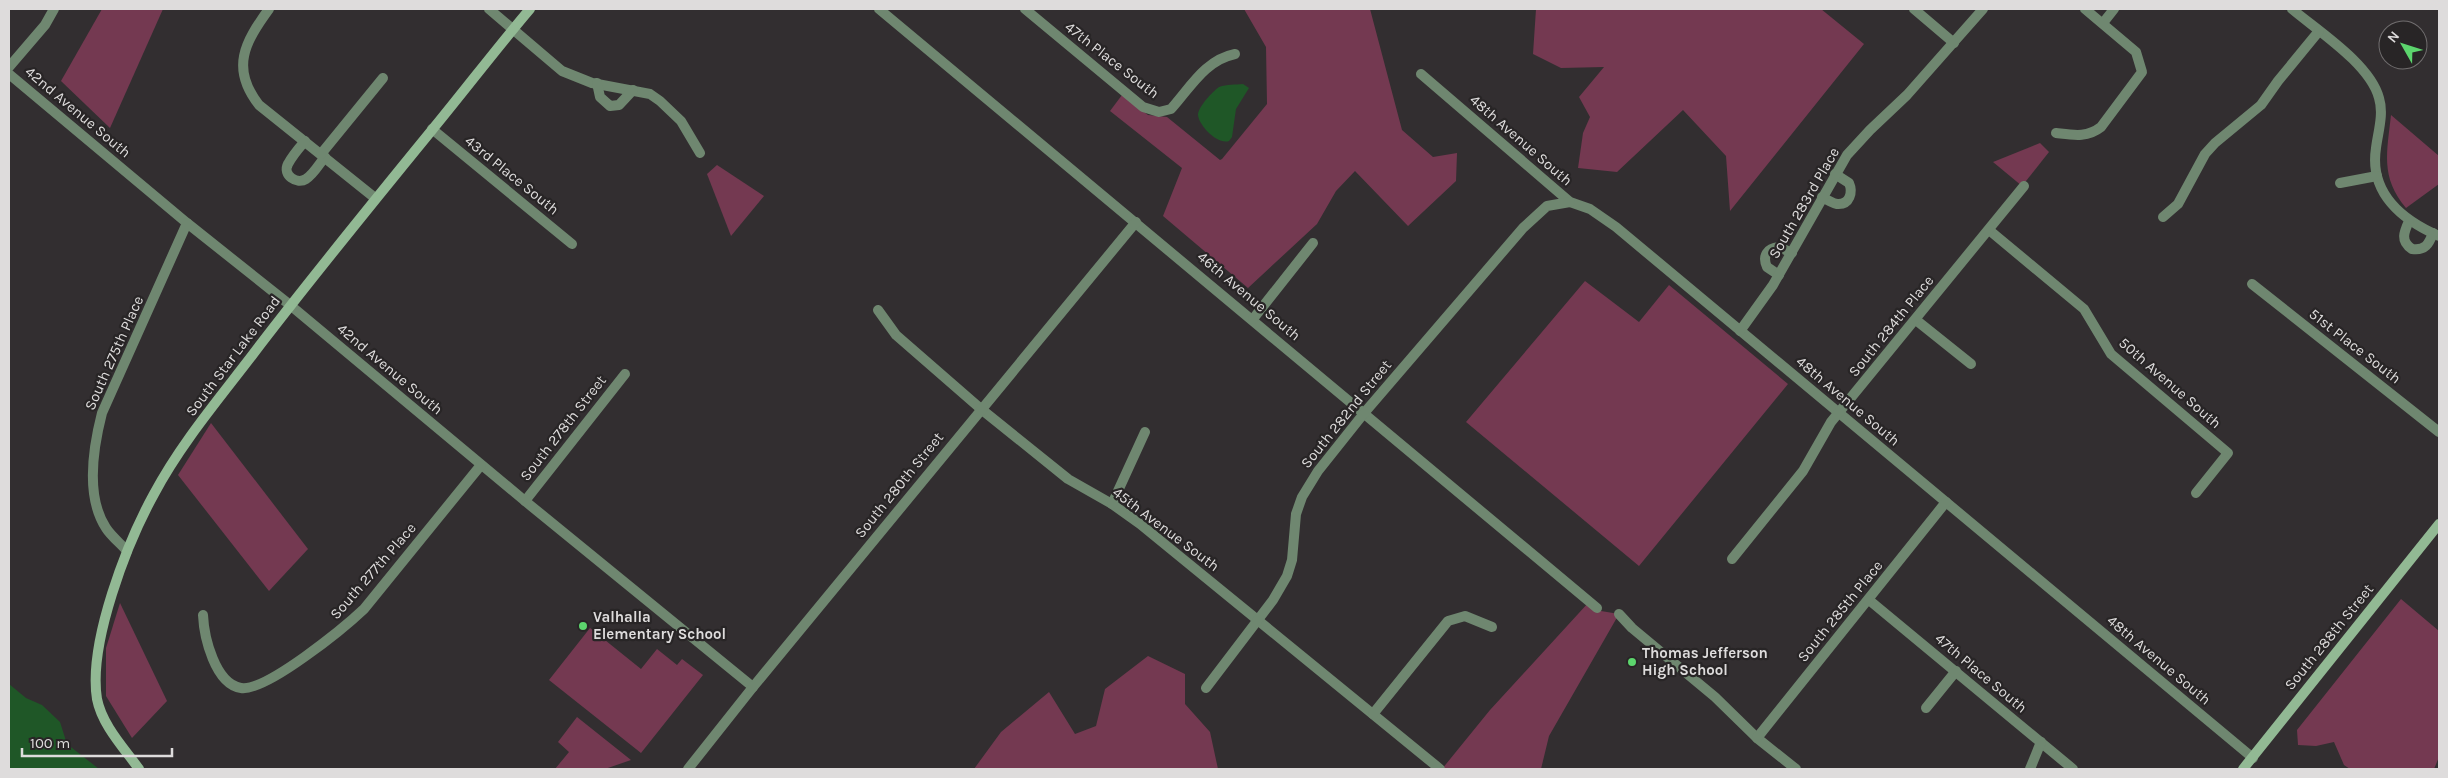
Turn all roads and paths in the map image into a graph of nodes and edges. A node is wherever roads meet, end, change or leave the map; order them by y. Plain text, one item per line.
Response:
1 (54, 9) edge
2 (269, 9) edge
3 (489, 9) edge
4 (530, 9) edge
5 (879, 9) edge
6 (1025, 9) edge
7 (1914, 9) edge
8 (1983, 9) edge
9 (2085, 9) edge
10 (2114, 9) edge
11 (2292, 9) edge
12 (2103, 23) junction
13 (513, 29) junction
14 (2319, 31) junction
15 (1954, 43) junction
16 (1234, 54) dead end
17 (9, 67) edge
18 (9, 74) edge
19 (1421, 74) dead end
20 (383, 78) dead end
21 (596, 83) junction
22 (633, 90) junction
23 (432, 129) junction
24 (2056, 133) dead end
25 (305, 141) junction
26 (700, 153) dead end
27 (323, 156) junction
28 (1835, 174) junction
29 (2377, 176) junction
30 (2340, 182) dead end
31 (2024, 186) dead end
32 (1822, 197) junction
33 (376, 198) junction
34 (1570, 202) junction
35 (2163, 217) dead end
36 (2409, 221) junction
37 (1136, 222) junction
38 (187, 223) junction
39 (1989, 230) junction
40 (2436, 235) edge
41 (1313, 243) dead end
42 (572, 244) dead end
43 (1792, 253) junction
44 (1778, 275) junction
45 (2252, 284) dead end
46 (290, 305) junction
47 (878, 310) dead end
48 (1253, 319) junction
49 (1916, 320) junction
50 (1740, 331) junction
51 (1971, 364) dead end
52 (625, 374) dead end
53 (981, 409) junction
54 (1364, 412) junction
55 (1839, 413) junction
56 (1145, 432) dead end
57 (2439, 432) edge
58 (481, 465) junction
59 (2196, 493) dead end
60 (525, 501) junction
61 (1946, 502) junction
62 (1112, 504) junction
63 (2439, 524) edge
64 (127, 551) junction
65 (1732, 559) dead end
66 (1869, 600) junction
67 (1597, 608) dead end
68 (1619, 614) dead end
69 (203, 615) dead end
70 (1258, 619) junction
71 (1492, 627) dead end
72 (1956, 671) junction
73 (753, 687) junction
74 (1206, 688) dead end
75 (1926, 708) dead end
76 (1373, 714) junction
77 (1757, 738) junction
78 (2041, 742) junction
79 (2252, 758) junction
80 (139, 769) edge
81 (688, 769) edge
82 (1440, 769) edge
83 (1796, 769) edge
84 (2030, 769) edge
85 (2073, 769) edge
86 (2243, 769) edge

1 - 17 street
2 - 25 street
3 - 13 street
4 - 13 street, South Star Lake Road
5 - 37 street, 46th Avenue South
6 - 16 street, 47th Place South
7 - 15 street
8 - 15 street, South 283rd Place
9 - 12 street
10 - 12 street
11 - 14 street
12 - 24 street
13 - 21 street
13 - 23 street, South Star Lake Road
14 - 29 street
14 - 35 street
15 - 28 street, South 283rd Place
18 - 38 street, 42nd Avenue South
19 - 34 street, 48th Avenue South
20 - 27 street
21 - 22 street
21 - 22 street
22 - 26 street
23 - 33 street, South Star Lake Road
23 - 42 street, 43rd Place South
25 - 27 street
25 - 27 street
27 - 33 street
28 - 32 street, South 283rd Place
28 - 32 street
29 - 30 street
29 - 36 street
31 - 39 street, South 284th Place
32 - 43 street, South 283rd Place
33 - 46 street, South Star Lake Road
34 - 50 street, 48th Avenue South
34 - 54 street, South 282nd Street
36 - 40 street
36 - 40 street
37 - 48 street, 46th Avenue South
37 - 53 street, South 280th Street
38 - 46 street, 42nd Avenue South
38 - 64 street, South 275th Place
39 - 49 street, South 284th Place
39 - 59 street, 50th Avenue South
41 - 48 street
43 - 44 street, South 283rd Place
43 - 44 street
44 - 50 street, South 283rd Place
45 - 57 street, 51st Place South
46 - 58 street, 42nd Avenue South
46 - 64 street, South Star Lake Road
47 - 53 street, 45th Avenue South
48 - 54 street, 46th Avenue South
49 - 51 street
49 - 55 street, South 284th Place
50 - 55 street, 48th Avenue South
52 - 60 street, South 278th Street
53 - 62 street, 45th Avenue South
53 - 73 street, South 280th Street
54 - 67 street, 46th Avenue South
54 - 70 street, South 282nd Street
55 - 61 street, 48th Avenue South
55 - 65 street, South 284th Place
56 - 62 street
58 - 60 street, 42nd Avenue South
58 - 69 street, South 277th Place
60 - 73 street, 42nd Avenue South
61 - 66 street, South 285th Place
61 - 79 street, 48th Avenue South
62 - 70 street, 45th Avenue South
63 - 79 street, South 288th Street
64 - 80 street, South Star Lake Road
66 - 72 street, 47th Place South
66 - 77 street, South 285th Place
68 - 77 street
70 - 74 street, South 282nd Street
70 - 76 street, 45th Avenue South
71 - 76 street
72 - 75 street
72 - 78 street, 47th Place South
73 - 81 street, South 280th Street
76 - 82 street, 45th Avenue South
77 - 83 street
78 - 84 street
78 - 85 street, 47th Place South
79 - 86 street, South 288th Street

